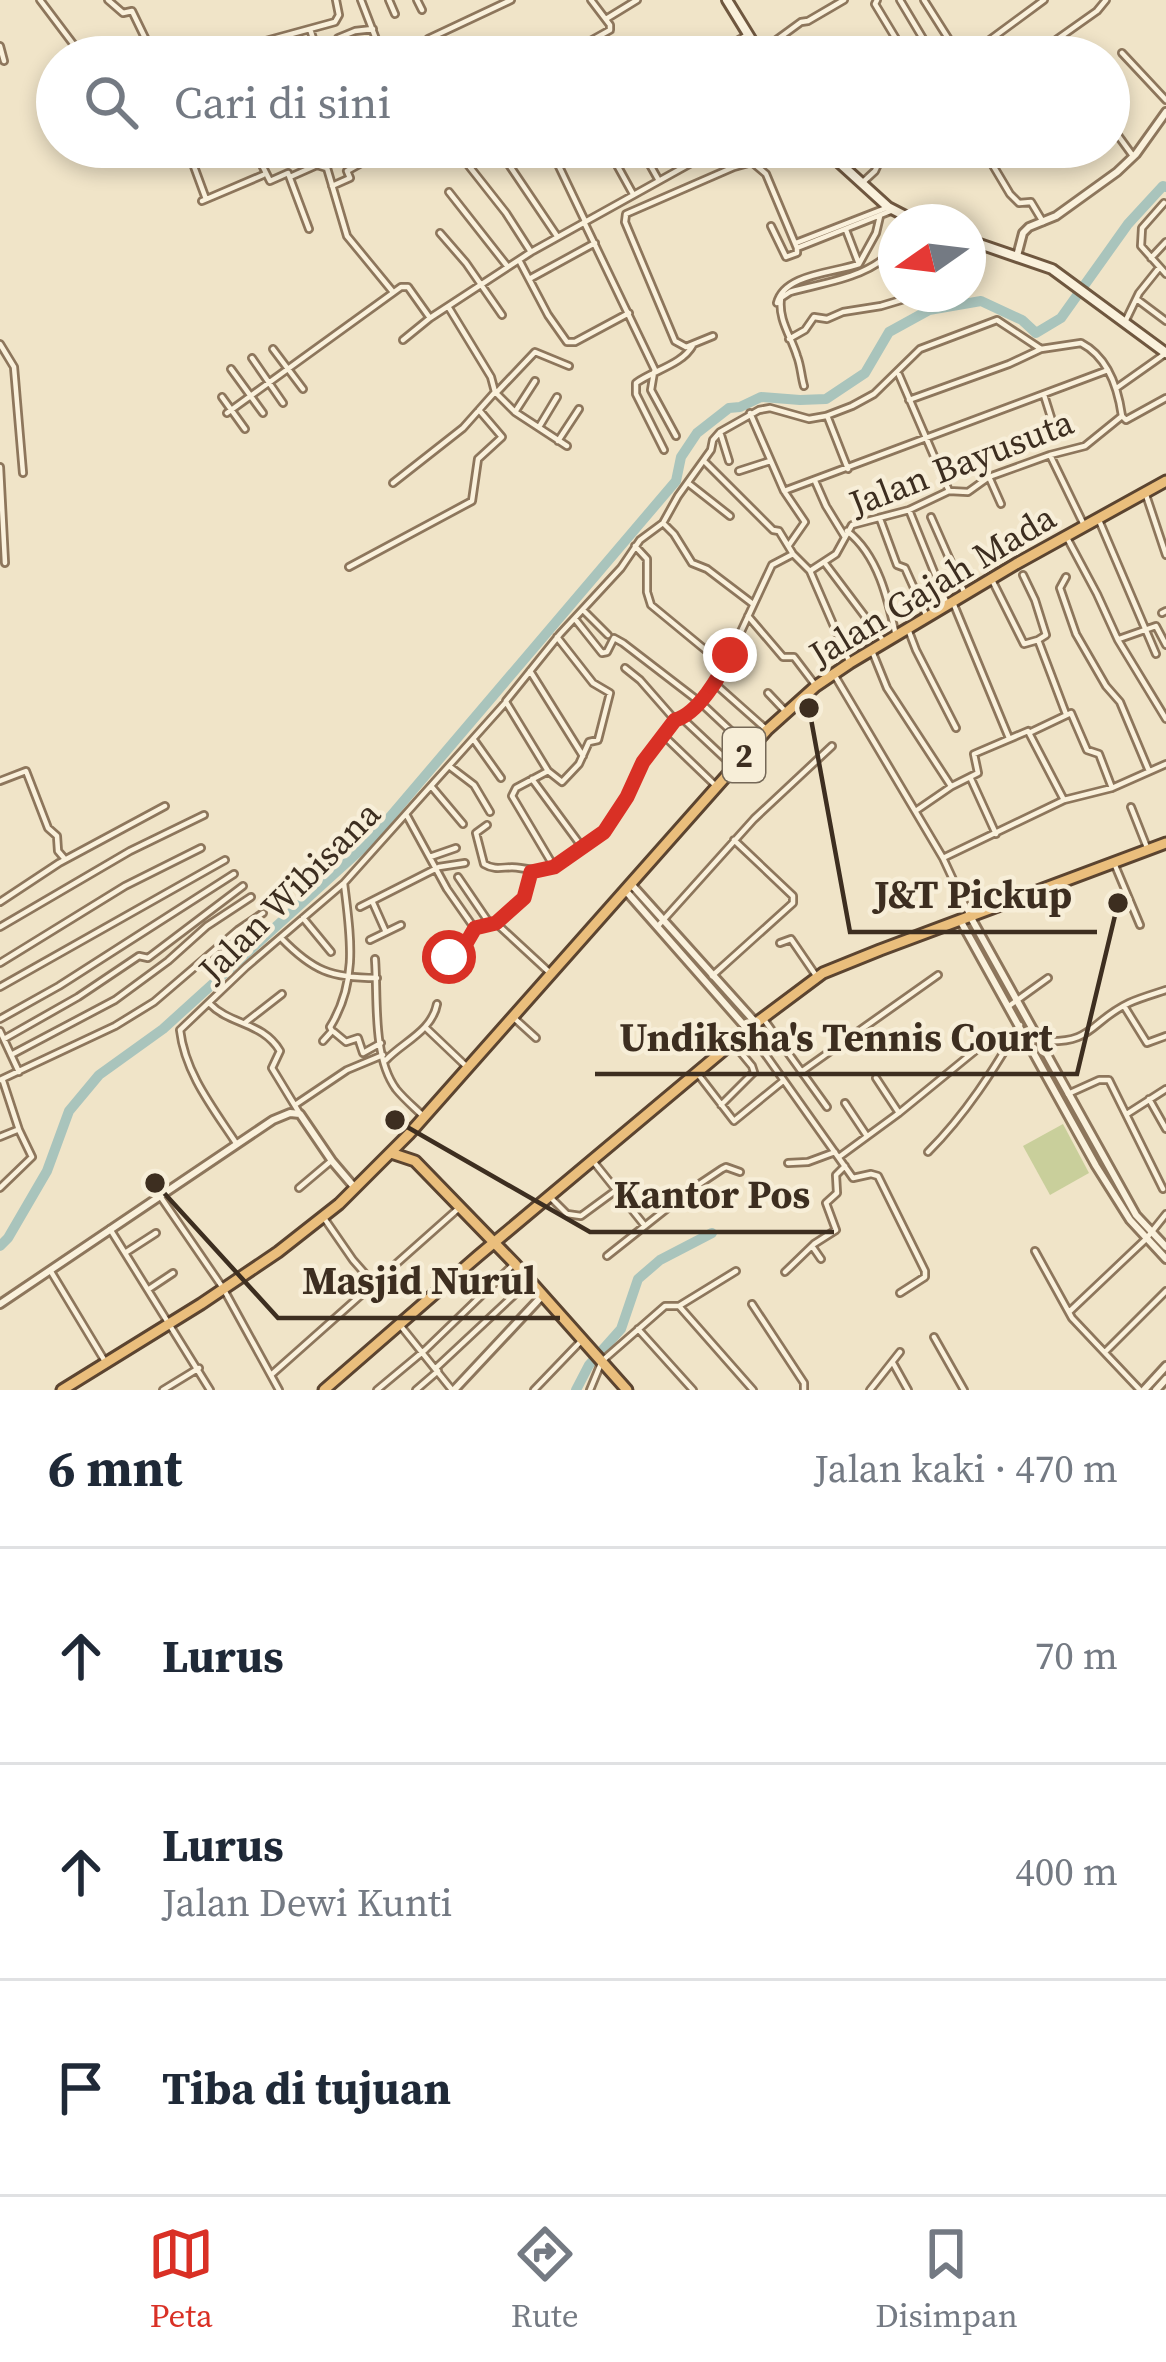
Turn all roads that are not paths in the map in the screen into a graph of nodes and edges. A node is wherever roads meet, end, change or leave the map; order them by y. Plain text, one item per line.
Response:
1 (40, 0) edge
2 (108, 0) edge
3 (336, 0) edge
4 (361, 0) edge
5 (388, 0) edge
6 (417, 0) edge
7 (512, 0) edge
8 (591, 0) edge
9 (637, 0) edge
10 (727, 0) edge
11 (844, 0) edge
12 (878, 0) edge
13 (901, 0) edge
14 (925, 0) edge
15 (1026, 0) edge
16 (1044, 0) edge
17 (1106, 0) edge
18 (1033, 9) junction
19 (422, 10) dead end
20 (395, 14) dead end
21 (605, 20) junction
22 (310, 29) junction
23 (373, 29) junction
24 (748, 34) joint
25 (67, 36) edge
26 (144, 36) edge
27 (284, 36) edge
28 (312, 36) edge
29 (343, 36) edge
30 (375, 36) edge
31 (434, 36) edge
32 (601, 36) edge
33 (745, 36) edge
34 (783, 36) edge
35 (895, 36) edge
36 (922, 36) edge
37 (947, 36) edge
38 (995, 36) edge
39 (1061, 36) edge
40 (0, 46) edge
41 (4, 61) dead end
42 (1130, 62) edge
43 (1166, 100) edge
44 (1166, 112) edge
45 (1130, 152) edge
46 (1133, 156) junction
47 (1130, 159) edge
48 (191, 168) edge
49 (262, 168) edge
50 (311, 168) edge
51 (327, 168) edge
52 (352, 168) edge
53 (471, 168) edge
54 (511, 168) edge
55 (560, 168) edge
56 (619, 168) edge
57 (652, 168) edge
58 (682, 168) edge
59 (729, 168) edge
60 (760, 168) edge
61 (845, 168) edge
62 (876, 168) edge
63 (995, 168) edge
64 (1121, 168) edge
65 (229, 173) dead end
66 (265, 174) junction
67 (290, 177) junction
68 (659, 181) junction
69 (862, 183) junction
70 (332, 186) junction
71 (234, 187) junction
72 (448, 192) dead end
73 (633, 194) junction
74 (1164, 203) edge
75 (886, 204) edge
76 (878, 213) edge
77 (878, 217) edge
78 (585, 221) junction
79 (1042, 221) junction
80 (878, 224) edge
81 (771, 226) dead end
82 (845, 228) junction
83 (309, 229) dead end
84 (440, 233) dead end
85 (557, 236) junction
86 (1166, 242) edge
87 (595, 243) junction
88 (797, 246) junction
89 (986, 246) edge
90 (531, 252) junction
91 (1017, 256) junction
92 (1150, 258) junction
93 (519, 260) junction
94 (878, 262) edge
95 (859, 264) junction
96 (508, 267) junction
97 (1159, 268) junction
98 (1166, 274) edge
99 (530, 278) junction
100 (480, 283) junction
101 (393, 292) junction
102 (1138, 300) junction
103 (448, 306) junction
104 (878, 306) edge
105 (629, 313) junction
106 (502, 315) dead end
107 (430, 318) junction
108 (1166, 321) edge
109 (778, 322) dead end
110 (1125, 322) junction
111 (713, 336) dead end
112 (789, 339) junction
113 (403, 340) dead end
114 (0, 344) edge
115 (693, 345) junction
116 (273, 349) dead end
117 (1041, 350) junction
118 (1166, 353) edge
119 (9, 358) junction
120 (252, 358) dead end
121 (0, 363) edge
122 (569, 366) dead end
123 (288, 369) junction
124 (231, 370) dead end
125 (1108, 370) junction
126 (655, 372) junction
127 (898, 372) junction
128 (535, 381) dead end
129 (269, 382) junction
130 (803, 386) dead end
131 (1118, 387) junction
132 (302, 389) dead end
133 (496, 392) junction
134 (1044, 395) junction
135 (250, 396) junction
136 (222, 397) dead end
137 (556, 397) dead end
138 (1166, 398) edge
139 (909, 400) junction
140 (283, 403) dead end
141 (579, 409) dead end
142 (479, 410) junction
143 (229, 411) junction
144 (515, 412) junction
145 (263, 413) dead end
146 (750, 413) junction
147 (827, 416) junction
148 (1122, 416) junction
149 (538, 427) junction
150 (245, 428) dead end
151 (1055, 430) dead end
152 (720, 432) junction
153 (676, 436) dead end
154 (927, 439) junction
155 (558, 441) junction
156 (567, 446) dead end
157 (664, 450) dead end
158 (1050, 454) junction
159 (704, 460) junction
160 (729, 461) dead end
161 (770, 461) junction
162 (0, 467) edge
163 (848, 469) junction
164 (739, 471) dead end
165 (23, 473) dead end
166 (988, 477) junction
167 (815, 481) junction
168 (1166, 481) edge
169 (392, 483) dead end
170 (688, 483) junction
171 (784, 491) junction
172 (949, 491) junction
173 (1145, 492) junction
174 (1001, 504) dead end
175 (909, 510) junction
176 (730, 515) dead end
177 (932, 517) dead end
178 (1098, 518) junction
179 (880, 519) junction
180 (663, 523) junction
181 (1084, 525) junction
182 (846, 534) junction
183 (1066, 536) junction
184 (788, 546) junction
185 (635, 547) junction
186 (793, 554) junction
187 (1166, 555) edge
188 (824, 562) junction
189 (5, 563) dead end
190 (349, 567) dead end
191 (810, 571) junction
192 (1023, 575) dead end
193 (1066, 577) dead end
194 (992, 580) junction
195 (965, 595) junction
196 (950, 603) junction
197 (753, 604) junction
198 (584, 610) junction
199 (747, 615) junction
200 (927, 617) junction
201 (575, 619) junction
202 (908, 629) junction
203 (1146, 629) junction
204 (608, 635) dead end
205 (896, 636) junction
206 (557, 637) junction
207 (1037, 640) junction
208 (1118, 640) junction
209 (884, 643) junction
210 (1166, 645) edge
211 (872, 651) junction
212 (1156, 654) dead end
213 (850, 663) junction
214 (725, 666) junction
215 (625, 668) dead end
216 (530, 671) junction
217 (834, 674) junction
218 (713, 682) junction
219 (816, 686) junction
220 (768, 693) dead end
221 (506, 702) junction
222 (701, 703) junction
223 (785, 711) junction
224 (1069, 714) junction
225 (1166, 719) edge
226 (679, 720) junction
227 (956, 728) dead end
228 (767, 730) junction
229 (1028, 732) junction
230 (662, 734) junction
231 (1010, 738) junction
232 (474, 740) junction
233 (832, 746) dead end
234 (750, 748) junction
235 (583, 756) junction
236 (1166, 764) edge
237 (449, 766) junction
238 (734, 767) junction
239 (548, 771) junction
240 (1149, 771) junction
241 (970, 777) junction
242 (501, 778) dead end
243 (532, 779) junction
244 (0, 781) edge
245 (431, 785) junction
246 (716, 786) junction
247 (952, 786) junction
248 (1112, 788) junction
249 (1064, 800) junction
250 (165, 806) dead end
251 (1131, 807) dead end
252 (916, 811) junction
253 (490, 812) dead end
254 (406, 814) junction
255 (204, 815) dead end
256 (463, 824) dead end
257 (487, 825) dead end
258 (996, 834) junction
259 (734, 840) junction
260 (1166, 843) edge
261 (582, 847) junction
262 (201, 848) dead end
263 (456, 848) dead end
264 (1148, 850) junction
265 (430, 857) junction
266 (943, 858) junction
267 (66, 860) junction
268 (225, 860) dead end
269 (465, 863) dead end
270 (1114, 863) junction
271 (554, 867) junction
272 (436, 869) junction
273 (531, 872) junction
274 (234, 874) dead end
275 (458, 877) dead end
276 (344, 883) junction
277 (243, 886) dead end
278 (628, 887) junction
279 (251, 897) dead end
280 (0, 902) edge
281 (373, 903) junction
282 (360, 907) dead end
283 (263, 913) dead end
284 (303, 918) junction
285 (965, 918) junction
286 (664, 920) junction
287 (493, 924) junction
288 (401, 925) dead end
289 (1140, 925) dead end
290 (0, 927) edge
291 (657, 927) junction
292 (475, 928) junction
293 (386, 932) junction
294 (280, 938) junction
295 (370, 940) dead end
296 (780, 943) dead end
297 (331, 952) dead end
298 (376, 959) dead end
299 (428, 959) dead end
300 (0, 963) edge
301 (550, 973) junction
302 (713, 975) junction
303 (938, 975) dead end
304 (817, 977) junction
305 (350, 978) junction
306 (376, 978) junction
307 (1048, 979) dead end
308 (705, 982) junction
309 (0, 987) edge
310 (1166, 990) edge
311 (282, 994) dead end
312 (1013, 1003) junction
313 (210, 1004) junction
314 (436, 1004) dead end
315 (1124, 1006) junction
316 (512, 1015) junction
317 (0, 1018) edge
318 (246, 1022) junction
319 (756, 1024) junction
320 (1020, 1025) junction
321 (425, 1028) junction
322 (0, 1031) edge
323 (332, 1031) junction
324 (1166, 1036) edge
325 (4, 1039) junction
326 (536, 1039) dead end
327 (323, 1041) dead end
328 (1038, 1041) junction
329 (381, 1043) junction
330 (733, 1043) junction
331 (982, 1046) dead end
332 (11, 1054) junction
333 (384, 1058) junction
334 (467, 1066) junction
335 (19, 1072) junction
336 (801, 1072) junction
337 (697, 1073) junction
338 (876, 1078) dead end
339 (1, 1079) edge
340 (783, 1082) junction
341 (1058, 1086) junction
342 (1166, 1088) edge
343 (1068, 1094) junction
344 (1149, 1100) junction
345 (845, 1103) dead end
346 (295, 1105) junction
347 (721, 1105) junction
348 (827, 1107) dead end
349 (300, 1114) junction
350 (898, 1114) junction
351 (1127, 1114) junction
352 (423, 1116) junction
353 (1166, 1129) edge
354 (19, 1130) junction
355 (409, 1134) junction
356 (867, 1136) junction
357 (0, 1137) edge
358 (237, 1145) junction
359 (928, 1152) dead end
360 (391, 1153) junction
361 (837, 1154) junction
362 (332, 1161) junction
363 (416, 1161) junction
364 (1106, 1161) junction
365 (593, 1162) junction
366 (788, 1162) dead end
367 (845, 1166) junction
368 (1096, 1166) junction
369 (740, 1172) dead end
370 (0, 1188) edge
371 (298, 1188) dead end
372 (355, 1188) junction
373 (1163, 1189) dead end
374 (615, 1190) junction
375 (160, 1196) junction
376 (550, 1196) junction
377 (460, 1208) junction
378 (1166, 1214) edge
379 (324, 1218) junction
380 (645, 1226) junction
381 (110, 1229) junction
382 (156, 1232) dead end
383 (1152, 1232) junction
384 (1146, 1239) junction
385 (494, 1244) junction
386 (812, 1246) junction
387 (1166, 1246) edge
388 (1035, 1251) dead end
389 (125, 1252) junction
390 (608, 1256) dead end
391 (821, 1259) dead end
392 (1166, 1259) edge
393 (514, 1264) junction
394 (50, 1269) junction
395 (736, 1271) dead end
396 (785, 1271) dead end
397 (172, 1274) dead end
398 (529, 1281) junction
399 (375, 1285) junction
400 (223, 1288) junction
401 (148, 1289) junction
402 (1166, 1291) edge
403 (900, 1293) dead end
404 (543, 1295) junction
405 (0, 1304) edge
406 (752, 1304) dead end
407 (679, 1306) junction
408 (1069, 1313) junction
409 (400, 1324) junction
410 (169, 1325) junction
411 (638, 1329) junction
412 (934, 1337) dead end
413 (583, 1339) junction
414 (423, 1352) junction
415 (900, 1352) dead end
416 (1105, 1352) junction
417 (599, 1357) junction
418 (892, 1362) junction
419 (106, 1363) junction
420 (1166, 1366) edge
421 (199, 1368) junction
422 (437, 1370) junction
423 (272, 1375) junction
424 (1166, 1379) edge
425 (62, 1390) edge
426 (163, 1390) edge
427 (210, 1390) edge
428 (279, 1390) edge
429 (324, 1390) edge
430 (377, 1390) edge
431 (416, 1390) edge
432 (453, 1390) edge
433 (534, 1390) edge
434 (590, 1390) edge
435 (627, 1390) edge
436 (693, 1390) edge
437 (753, 1390) edge
438 (804, 1390) edge
439 (870, 1390) edge
440 (908, 1390) edge
441 (964, 1390) edge
442 (1142, 1390) edge
443 (1156, 1390) edge

1 - 25 street
2 - 26 street
3 - 22 street
4 - 23 street
5 - 20 street
6 - 19 street
7 - 31 street
8 - 21 street
9 - 21 street
10 - 24 main road
11 - 34 street
12 - 35 street
13 - 36 street
14 - 37 street
15 - 18 street
16 - 18 street
17 - 39 street
18 - 38 street
21 - 32 street
22 - 27 street
22 - 28 street
23 - 29 street
23 - 30 street
24 - 33 street
40 - 41 street
42 - 43 street
44 - 46 street
45 - 46 street
46 - 47 street
48 - 71 street
49 - 66 street
50 - 67 street
51 - 70 street
52 - 70 street
53 - 90 street
54 - 85 street
55 - 78 street
56 - 73 street
57 - 68 street
58 - 68 street
59 - 115 street
60 - 88 street
61 - 69 main road
62 - 69 street
63 - 79 street
64 - 79 street
65 - 71 street
66 - 67 street
66 - 71 street
67 - 83 street
68 - 73 street
69 - 75 main road
70 - 101 street
72 - 96 street
73 - 78 street
74 - 92 street
76 - 82 street
77 - 82 street
78 - 85 street
78 - 87 street
79 - 91 street
80 - 95 street
81 - 88 street
82 - 88 street
82 - 95 street
84 - 100 street
85 - 90 street
86 - 92 street
87 - 99 street
87 - 105 street
89 - 91 main road
90 - 93 street
91 - 110 main road
92 - 97 street
93 - 96 street
93 - 99 street
94 - 112 street
95 - 109 street
96 - 100 street
97 - 98 street
97 - 102 street
99 - 105 street
100 - 103 street
100 - 106 street
101 - 107 street
101 - 123 street
102 - 108 street
102 - 110 street
103 - 107 street
103 - 133 street
104 - 112 street
105 - 126 street
107 - 113 street
110 - 118 main road
111 - 115 street
112 - 130 street
114 - 119 street
115 - 126 street
116 - 123 street
117 - 125 street
117 - 127 street
117 - 139 street
118 - 131 street
119 - 121 street
119 - 165 street
120 - 129 street
122 - 133 street
123 - 129 street
123 - 132 street
124 - 135 street
125 - 131 street
125 - 134 street
126 - 153 street
126 - 157 street
127 - 139 street
127 - 147 street
128 - 144 street
129 - 135 street
129 - 140 street
131 - 148 street, Jalan Bayusuta
133 - 142 street
133 - 144 street
134 - 151 street
134 - 154 street
135 - 143 street
135 - 145 street
136 - 143 street
137 - 149 street
138 - 148 street
139 - 154 street
141 - 155 street
142 - 169 street
142 - 190 street
143 - 150 street
144 - 149 street
146 - 147 street
146 - 152 street
146 - 161 street
147 - 163 street
148 - 158 street, Jalan Bayusuta
149 - 155 street
152 - 159 street
152 - 160 street
154 - 163 street
154 - 172 street
155 - 156 street
158 - 166 street, Jalan Bayusuta
158 - 181 street
159 - 170 street
159 - 184 street
161 - 164 street
161 - 171 street
162 - 189 street
163 - 167 street
166 - 172 street, Jalan Bayusuta
166 - 174 street
167 - 171 street
167 - 182 street
168 - 173 highway, Jalan Gajah Mada / 2
170 - 176 street
170 - 180 street
171 - 184 street
172 - 175 street, Jalan Bayusuta
173 - 178 highway, Jalan Gajah Mada / 2
173 - 187 street
175 - 179 street, Jalan Bayusuta
175 - 196 street
177 - 195 street
178 - 181 highway, Jalan Gajah Mada / 2
178 - 203 street
179 - 182 street, Jalan Bayusuta
179 - 200 street
180 - 185 street
180 - 197 street
181 - 183 highway, Jalan Gajah Mada / 2
182 - 188 street, Jalan Bayusuta
182 - 205 street
183 - 194 highway, Jalan Gajah Mada / 2
183 - 208 street
184 - 186 street
185 - 198 street
185 - 214 street
186 - 191 street
186 - 197 street
188 - 191 street, Jalan Bayusuta
188 - 209 street
191 - 213 street
192 - 207 street
193 - 240 street
194 - 195 highway, Jalan Gajah Mada / 2
194 - 207 street
195 - 196 highway, Jalan Gajah Mada / 2
196 - 200 highway, Jalan Gajah Mada / 2
196 - 231 street
197 - 199 street
198 - 201 street
198 - 204 street
199 - 214 street
199 - 219 street
200 - 202 highway, Jalan Gajah Mada / 2
201 - 206 street
201 - 222 street
202 - 205 highway, Jalan Gajah Mada / 2
202 - 227 street
203 - 208 street
203 - 210 street
203 - 212 street
205 - 209 highway, Jalan Gajah Mada / 2
206 - 216 street
206 - 235 street
207 - 224 street
208 - 225 street
209 - 211 highway, Jalan Gajah Mada / 2
211 - 213 highway, Jalan Gajah Mada / 2
211 - 247 street
213 - 217 highway, Jalan Gajah Mada / 2
214 - 218 street
215 - 226 street
216 - 221 street
216 - 235 street
217 - 219 highway, Jalan Gajah Mada / 2
217 - 252 street
218 - 222 street
218 - 228 street
219 - 223 highway, Jalan Gajah Mada / 2
220 - 223 street
221 - 232 street
221 - 239 street
222 - 226 street
222 - 234 street
223 - 228 highway, Jalan Gajah Mada / 2
224 - 229 street
224 - 248 street
226 - 230 street
226 - 238 street
228 - 234 highway, Jalan Gajah Mada / 2
229 - 231 street
229 - 249 street
230 - 246 street
230 - 261 street
231 - 241 street
232 - 237 street
232 - 242 street
233 - 259 street
234 - 238 highway, Jalan Gajah Mada / 2
235 - 239 street
236 - 240 street
237 - 245 street
237 - 253 street
238 - 246 highway, Jalan Gajah Mada / 2
239 - 243 street
240 - 248 street
241 - 247 street
241 - 258 street
243 - 261 street
243 - 271 street
244 - 267 street
245 - 254 street
245 - 256 street
246 - 278 highway, Jalan Gajah Mada / 2
247 - 252 street
248 - 249 street
249 - 258 street
250 - 267 street
251 - 264 street
252 - 266 street
254 - 265 street, Jalan Wibisana
254 - 276 street, Jalan Wibisana
255 - 290 street
257 - 273 street
258 - 266 street
259 - 286 street
259 - 302 street
260 - 264 highway
261 - 271 street
262 - 300 street
263 - 265 street
264 - 270 highway
265 - 272 street, Jalan Wibisana
266 - 285 street
267 - 280 street
268 - 309 street
269 - 272 street
270 - 285 highway
270 - 289 street
271 - 273 street
272 - 281 street
272 - 292 street, Jalan Wibisana
273 - 287 street
274 - 317 street
275 - 287 street
276 - 284 street, Jalan Wibisana
276 - 305 street
277 - 325 street
278 - 286 street
278 - 291 street
278 - 301 highway, Jalan Gajah Mada / 2
279 - 332 street
281 - 282 street
281 - 293 street
283 - 335 street
284 - 294 street, Jalan Wibisana
284 - 297 street
285 - 304 highway
285 - 312 street
286 - 291 street
286 - 302 street
287 - 292 street
287 - 301 street
288 - 293 street
291 - 308 street
292 - 299 street
293 - 295 street
294 - 305 street
294 - 313 street, Jalan Wibisana
296 - 304 street
298 - 306 street
301 - 316 highway, Jalan Gajah Mada / 2
302 - 308 street
302 - 319 street
303 - 336 street
304 - 319 highway
305 - 306 street
305 - 323 street
306 - 329 street
307 - 312 street
308 - 319 street
310 - 315 street
311 - 318 street
312 - 320 street
312 - 328 street
313 - 318 street, Jalan Wibisana
313 - 358 street
314 - 321 street
315 - 324 street
315 - 328 street
316 - 326 street
316 - 334 highway, Jalan Gajah Mada / 2
318 - 346 street, Jalan Wibisana
319 - 330 highway
319 - 336 street
319 - 340 street
320 - 341 street
320 - 359 street
321 - 333 street
321 - 334 street
322 - 325 street
323 - 327 street
323 - 329 street
325 - 332 street
328 - 341 street
329 - 333 street
330 - 337 highway
330 - 347 street
331 - 350 street
332 - 335 street
333 - 346 street
333 - 352 street
334 - 352 highway, Jalan Gajah Mada / 2
335 - 339 street
336 - 348 street
337 - 347 street
337 - 365 highway
338 - 350 street
339 - 354 street
340 - 347 street
340 - 361 street
341 - 343 street
341 - 368 street
342 - 344 street
343 - 351 street
343 - 364 street
344 - 351 street
344 - 353 street
345 - 356 street
346 - 349 street, Jalan Wibisana
349 - 358 street
349 - 362 street
350 - 356 street
351 - 373 street
352 - 355 highway, Jalan Gajah Mada / 2
354 - 357 street
354 - 370 street
355 - 360 highway, 2
355 - 363 highway
356 - 361 street
358 - 375 street
360 - 363 highway
360 - 372 highway
361 - 366 street
361 - 367 street
362 - 371 street
362 - 372 street
363 - 377 highway
364 - 368 street
364 - 383 street
365 - 374 street
365 - 376 highway
367 - 386 street
367 - 403 street
368 - 384 street
369 - 380 street
372 - 379 highway
374 - 376 street
374 - 380 street
375 - 381 street
375 - 400 street
376 - 385 highway
377 - 385 highway
377 - 399 street
378 - 383 street
379 - 399 street
379 - 400 highway
380 - 390 street
381 - 389 street
381 - 394 street
382 - 389 street
383 - 384 street
383 - 387 street
384 - 392 street
384 - 408 street
385 - 393 highway
385 - 409 highway
386 - 391 street
386 - 396 street
388 - 408 street
389 - 401 street
393 - 398 highway
393 - 414 street
394 - 405 street
394 - 419 street
395 - 407 street
397 - 401 street
398 - 404 highway
398 - 422 street
399 - 423 street
400 - 410 highway
400 - 423 street
401 - 410 street
402 - 416 street
404 - 413 highway
404 - 432 street
406 - 438 street
407 - 411 street
407 - 437 street
408 - 416 street
409 - 414 street
409 - 429 highway
410 - 419 highway
410 - 421 street
411 - 417 street
411 - 436 street
412 - 441 street
413 - 417 highway
413 - 433 street
414 - 422 street
414 - 430 street
415 - 418 street
416 - 442 street
417 - 434 street
417 - 435 highway
418 - 439 street
418 - 440 street
419 - 425 highway
420 - 442 street
421 - 426 street
421 - 427 street
422 - 431 street
422 - 432 street
423 - 428 street
424 - 443 street

